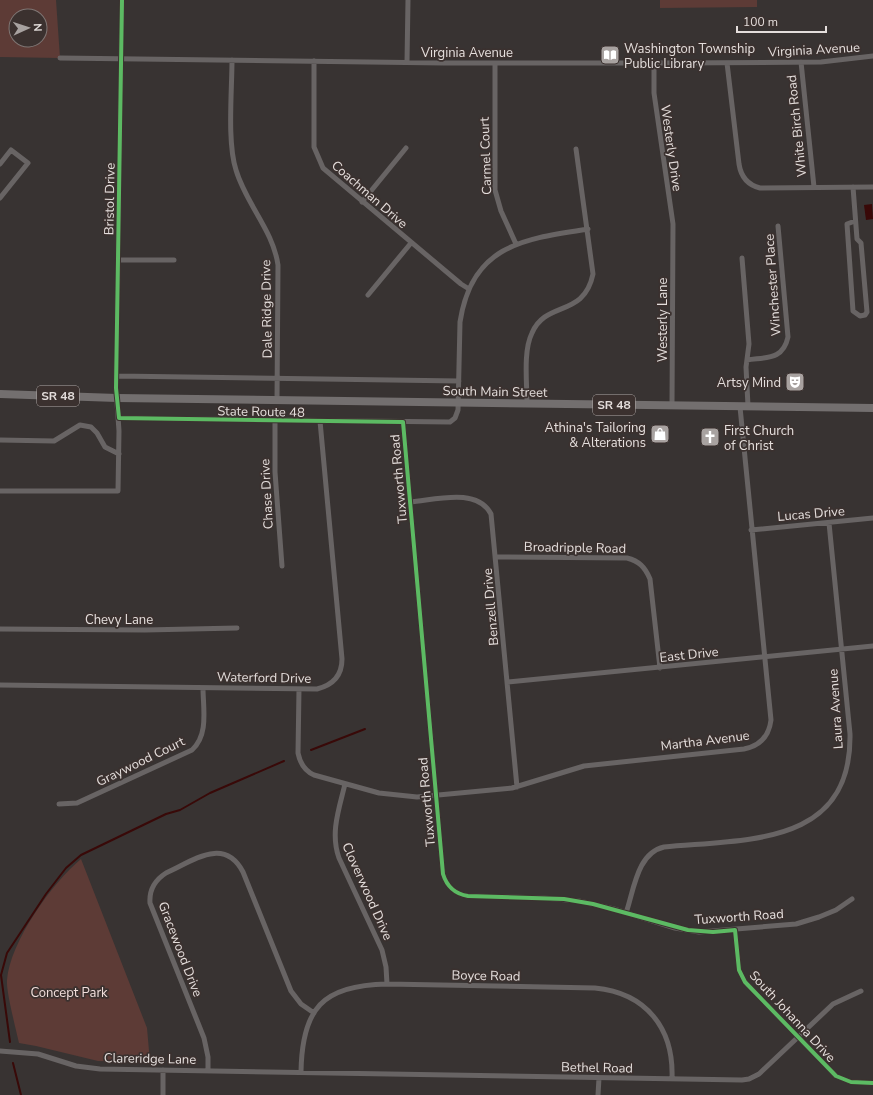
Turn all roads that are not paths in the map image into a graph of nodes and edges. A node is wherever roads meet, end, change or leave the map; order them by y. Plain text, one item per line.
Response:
1 (122, 0) edge
2 (408, 0) edge
3 (873, 56) edge
4 (60, 58) dead end
5 (121, 59) junction
6 (232, 60) junction
7 (314, 61) junction
8 (407, 62) junction
9 (654, 62) junction
10 (727, 62) junction
11 (801, 62) junction
12 (495, 63) junction
13 (406, 148) dead end
14 (576, 149) dead end
15 (0, 164) edge
16 (814, 187) junction
17 (853, 187) junction
18 (873, 187) edge
19 (0, 198) edge
20 (362, 202) junction
21 (855, 221) junction
22 (778, 226) dead end
23 (588, 229) junction
24 (673, 235) joint
25 (411, 243) junction
26 (516, 244) junction
27 (742, 258) dead end
28 (118, 260) junction
29 (174, 260) dead end
30 (469, 289) junction
31 (368, 295) dead end
32 (747, 360) junction
33 (117, 376) junction
34 (277, 378) junction
35 (459, 381) junction
36 (0, 394) edge
37 (117, 398) junction
38 (277, 400) junction
39 (458, 402) junction
40 (527, 403) junction
41 (672, 406) junction
42 (744, 407) junction
43 (873, 408) edge
44 (119, 418) junction
45 (275, 421) junction
46 (320, 421) junction
47 (403, 422) junction
48 (0, 440) edge
49 (119, 454) junction
50 (0, 491) edge
51 (410, 502) junction
52 (873, 518) edge
53 (829, 523) junction
54 (752, 530) junction
55 (496, 557) junction
56 (282, 566) dead end
57 (237, 628) dead end
58 (0, 629) edge
59 (873, 646) edge
60 (841, 650) junction
61 (764, 657) junction
62 (660, 668) junction
63 (507, 682) junction
64 (0, 685) edge
65 (204, 688) junction
66 (299, 689) junction
67 (345, 784) junction
68 (517, 787) junction
69 (436, 795) junction
70 (60, 804) dead end
71 (852, 899) dead end
72 (626, 913) junction
73 (735, 930) junction
74 (387, 984) junction
75 (861, 991) dead end
76 (314, 1013) junction
77 (798, 1037) junction
78 (0, 1051) edge
79 (164, 1070) junction
80 (208, 1070) junction
81 (301, 1072) junction
82 (599, 1078) junction
83 (672, 1079) junction
84 (873, 1083) edge
85 (163, 1095) edge
86 (598, 1095) edge

1 - 5 street, Bristol Drive
2 - 8 street
3 - 11 street, Virginia Avenue
4 - 5 street, Virginia Avenue
5 - 6 street, Virginia Avenue
5 - 28 street, Bristol Drive
6 - 7 street, Virginia Avenue
6 - 34 street, Dale Ridge Drive
7 - 8 street, Virginia Avenue
7 - 20 street, Coachman Drive
8 - 12 street, Virginia Avenue
9 - 10 street, Virginia Avenue
9 - 12 street, Virginia Avenue
9 - 24 street, Westerly Drive
10 - 11 street, Virginia Avenue
10 - 16 street
11 - 16 street, White Birch Road
12 - 26 street, Carmel Court
13 - 20 street
14 - 23 street
15 - 19 street
16 - 17 street
17 - 18 street
17 - 21 street
20 - 25 street, Coachman Drive
21 - 21 street
22 - 32 street, Winchester Place
23 - 26 street, State Route 48
23 - 40 street
24 - 41 street, Westerly Lane
25 - 30 street, Coachman Drive
25 - 31 street
26 - 30 street, State Route 48
27 - 32 street, Martha Avenue
28 - 29 street
28 - 33 street, Bristol Drive
30 - 35 street, State Route 48
32 - 42 street, Martha Avenue
33 - 34 street, South Main Street
33 - 37 street, Bristol Drive
34 - 35 street, South Main Street
34 - 38 street, Dale Ridge Drive
35 - 39 street, State Route 48
36 - 37 main road, SR 48
37 - 38 main road, South Main Street / SR 48
37 - 44 street, Bristol Drive
38 - 39 main road, South Main Street / SR 48
39 - 40 main road, South Main Street / SR 48
39 - 47 street, State Route 48
40 - 41 main road, South Main Street / SR 48
41 - 42 main road, South Main Street / SR 48
42 - 43 main road, South Main Street / SR 48
42 - 54 street, Martha Avenue
44 - 45 street, State Route 48
44 - 49 street, Bristol Drive
45 - 46 street, State Route 48
45 - 56 street, Chase Drive
46 - 47 street, State Route 48
46 - 66 street, Waterford Drive
47 - 51 street, Tuxworth Road
48 - 49 street
49 - 50 street, Bristol Drive
51 - 55 street, Benzell Drive
51 - 69 street, Tuxworth Road
52 - 53 street, Lucas Drive
53 - 54 street, Lucas Drive
53 - 60 street, Laura Avenue
54 - 61 street, Martha Avenue
55 - 62 street, Broadripple Road
55 - 63 street, Benzell Drive
57 - 58 street, Chevy Lane
59 - 60 street, East Drive
60 - 61 street, East Drive
60 - 72 street, Laura Avenue
61 - 62 street, East Drive
61 - 68 street, Martha Avenue
62 - 63 street, East Drive
63 - 68 street, Benzell Drive
64 - 65 street, Waterford Drive
65 - 66 street, Waterford Drive
65 - 70 street, Graywood Court
66 - 67 street, Martha Avenue
67 - 69 street, Martha Avenue
67 - 74 street, Cloverwood Drive
68 - 69 street, Martha Avenue
69 - 72 street, Tuxworth Road
71 - 73 street, Tuxworth Road
72 - 73 street, Tuxworth Road
73 - 77 street, South Johanna Drive
74 - 76 street, Boyce Road
74 - 83 street, Boyce Road
75 - 77 street, Bethel Road
76 - 80 street, Gracewood Drive
76 - 81 street, Boyce Road
77 - 83 street, Bethel Road
77 - 84 street, South Johanna Drive
78 - 79 street, Clareridge Lane
79 - 80 street, Clareridge Lane
79 - 85 street
80 - 81 street, Clareridge Lane
81 - 82 street, Bethel Road
82 - 83 street, Bethel Road
82 - 86 street

